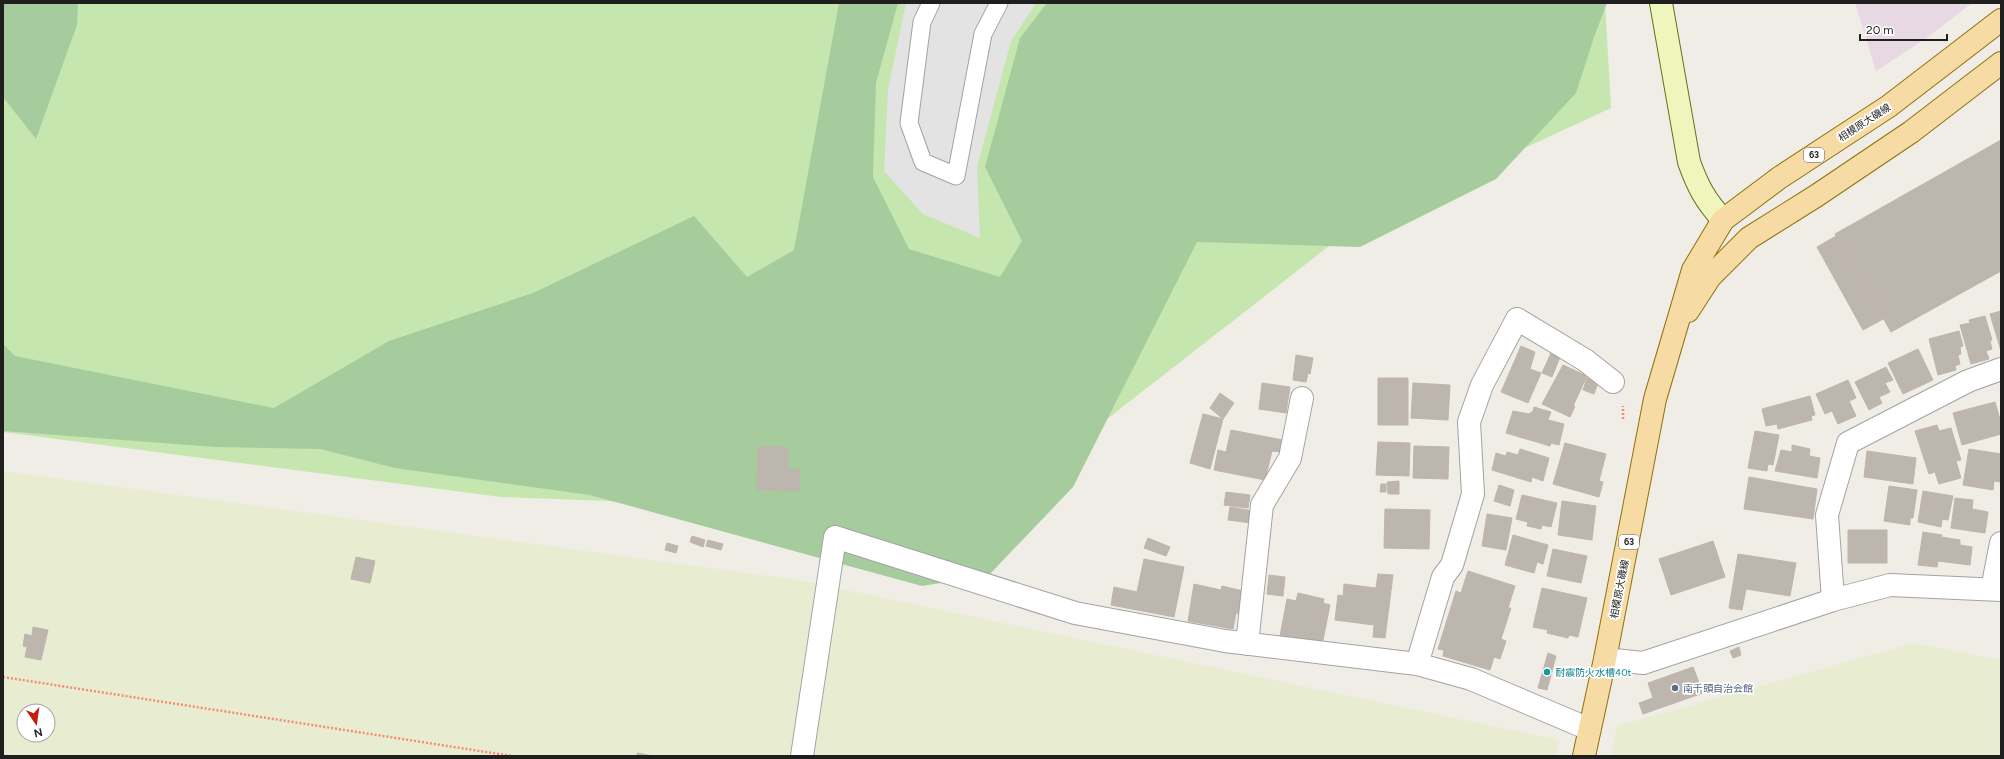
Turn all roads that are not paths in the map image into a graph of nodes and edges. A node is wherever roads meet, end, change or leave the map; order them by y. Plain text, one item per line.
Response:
1 (931, 3) edge
2 (999, 3) edge
3 (1661, 3) edge
4 (2001, 20) edge
5 (2001, 63) edge
6 (1723, 220) junction
7 (1677, 328) junction
8 (2001, 369) edge
9 (1613, 382) dead end
10 (1304, 410) dead end
11 (2001, 543) edge
12 (1996, 590) edge
13 (1833, 600) junction
14 (1247, 644) junction
15 (1605, 659) junction
16 (1417, 664) junction
17 (1589, 729) junction
18 (802, 756) edge
19 (1584, 756) edge

1 - 2 lane
3 - 6 street
4 - 6 main road, 相模原大磯線 / 63
5 - 7 main road, 相模原大磯線 / 63
6 - 7 main road, 相模原大磯線 / 63
7 - 15 main road, 相模原大磯線 / 63
8 - 13 street
9 - 16 street
10 - 14 street
11 - 12 street
12 - 13 street
13 - 15 street
14 - 16 street
14 - 18 street
15 - 17 main road, 相模原大磯線 / 63
16 - 17 street
17 - 19 main road, 相模原大磯線 / 63

